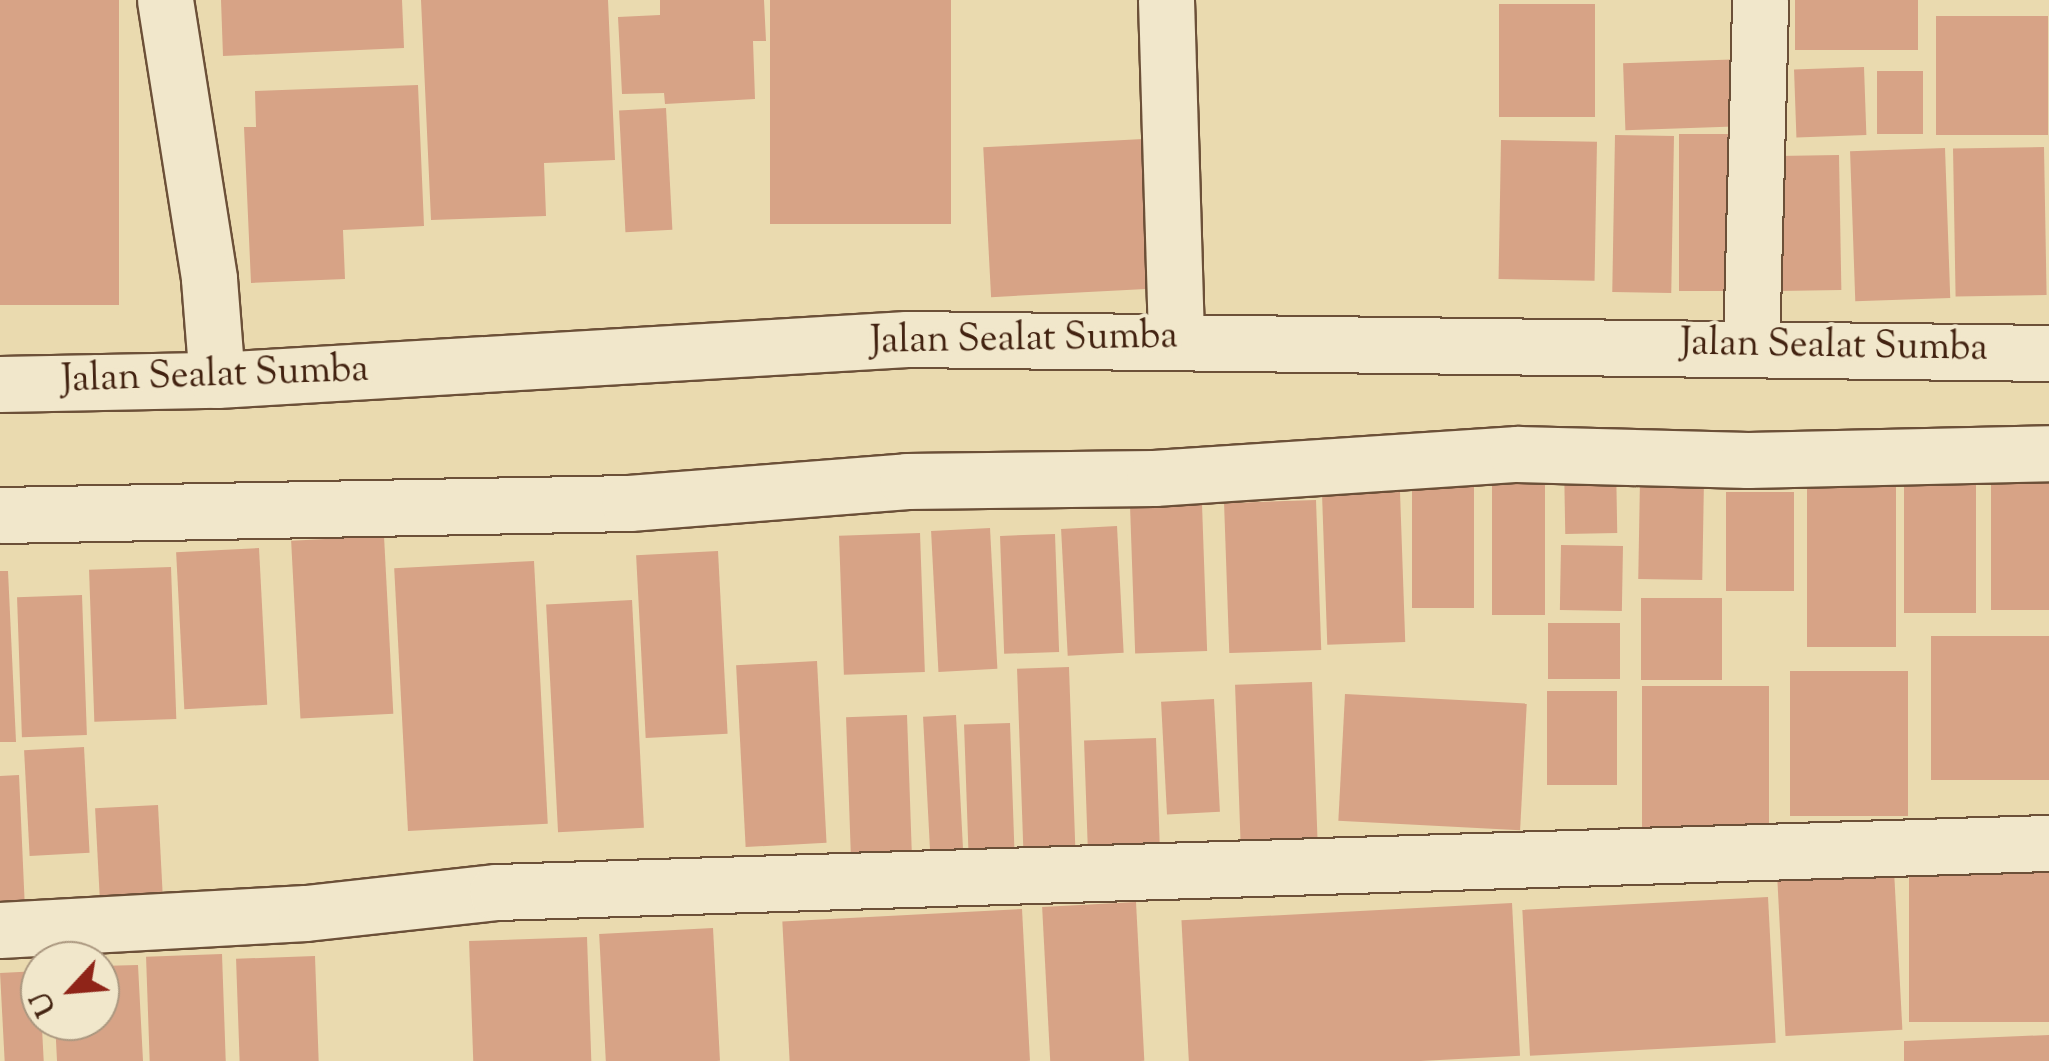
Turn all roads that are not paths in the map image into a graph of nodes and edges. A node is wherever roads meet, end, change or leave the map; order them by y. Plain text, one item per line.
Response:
1 (165, 0) edge
2 (1166, 0) edge
3 (1760, 0) edge
4 (1176, 338) junction
5 (1751, 349) junction
6 (2049, 352) edge
7 (217, 380) junction
8 (0, 384) edge
9 (2049, 453) edge
10 (0, 515) edge
11 (2049, 844) edge
12 (0, 930) edge

1 - 7 street
2 - 4 street
3 - 5 street
4 - 5 street, Jalan Sealat Sumba
4 - 7 street, Jalan Sealat Sumba
5 - 6 street, Jalan Sealat Sumba
7 - 8 street, Jalan Sealat Sumba
9 - 10 street
11 - 12 street

